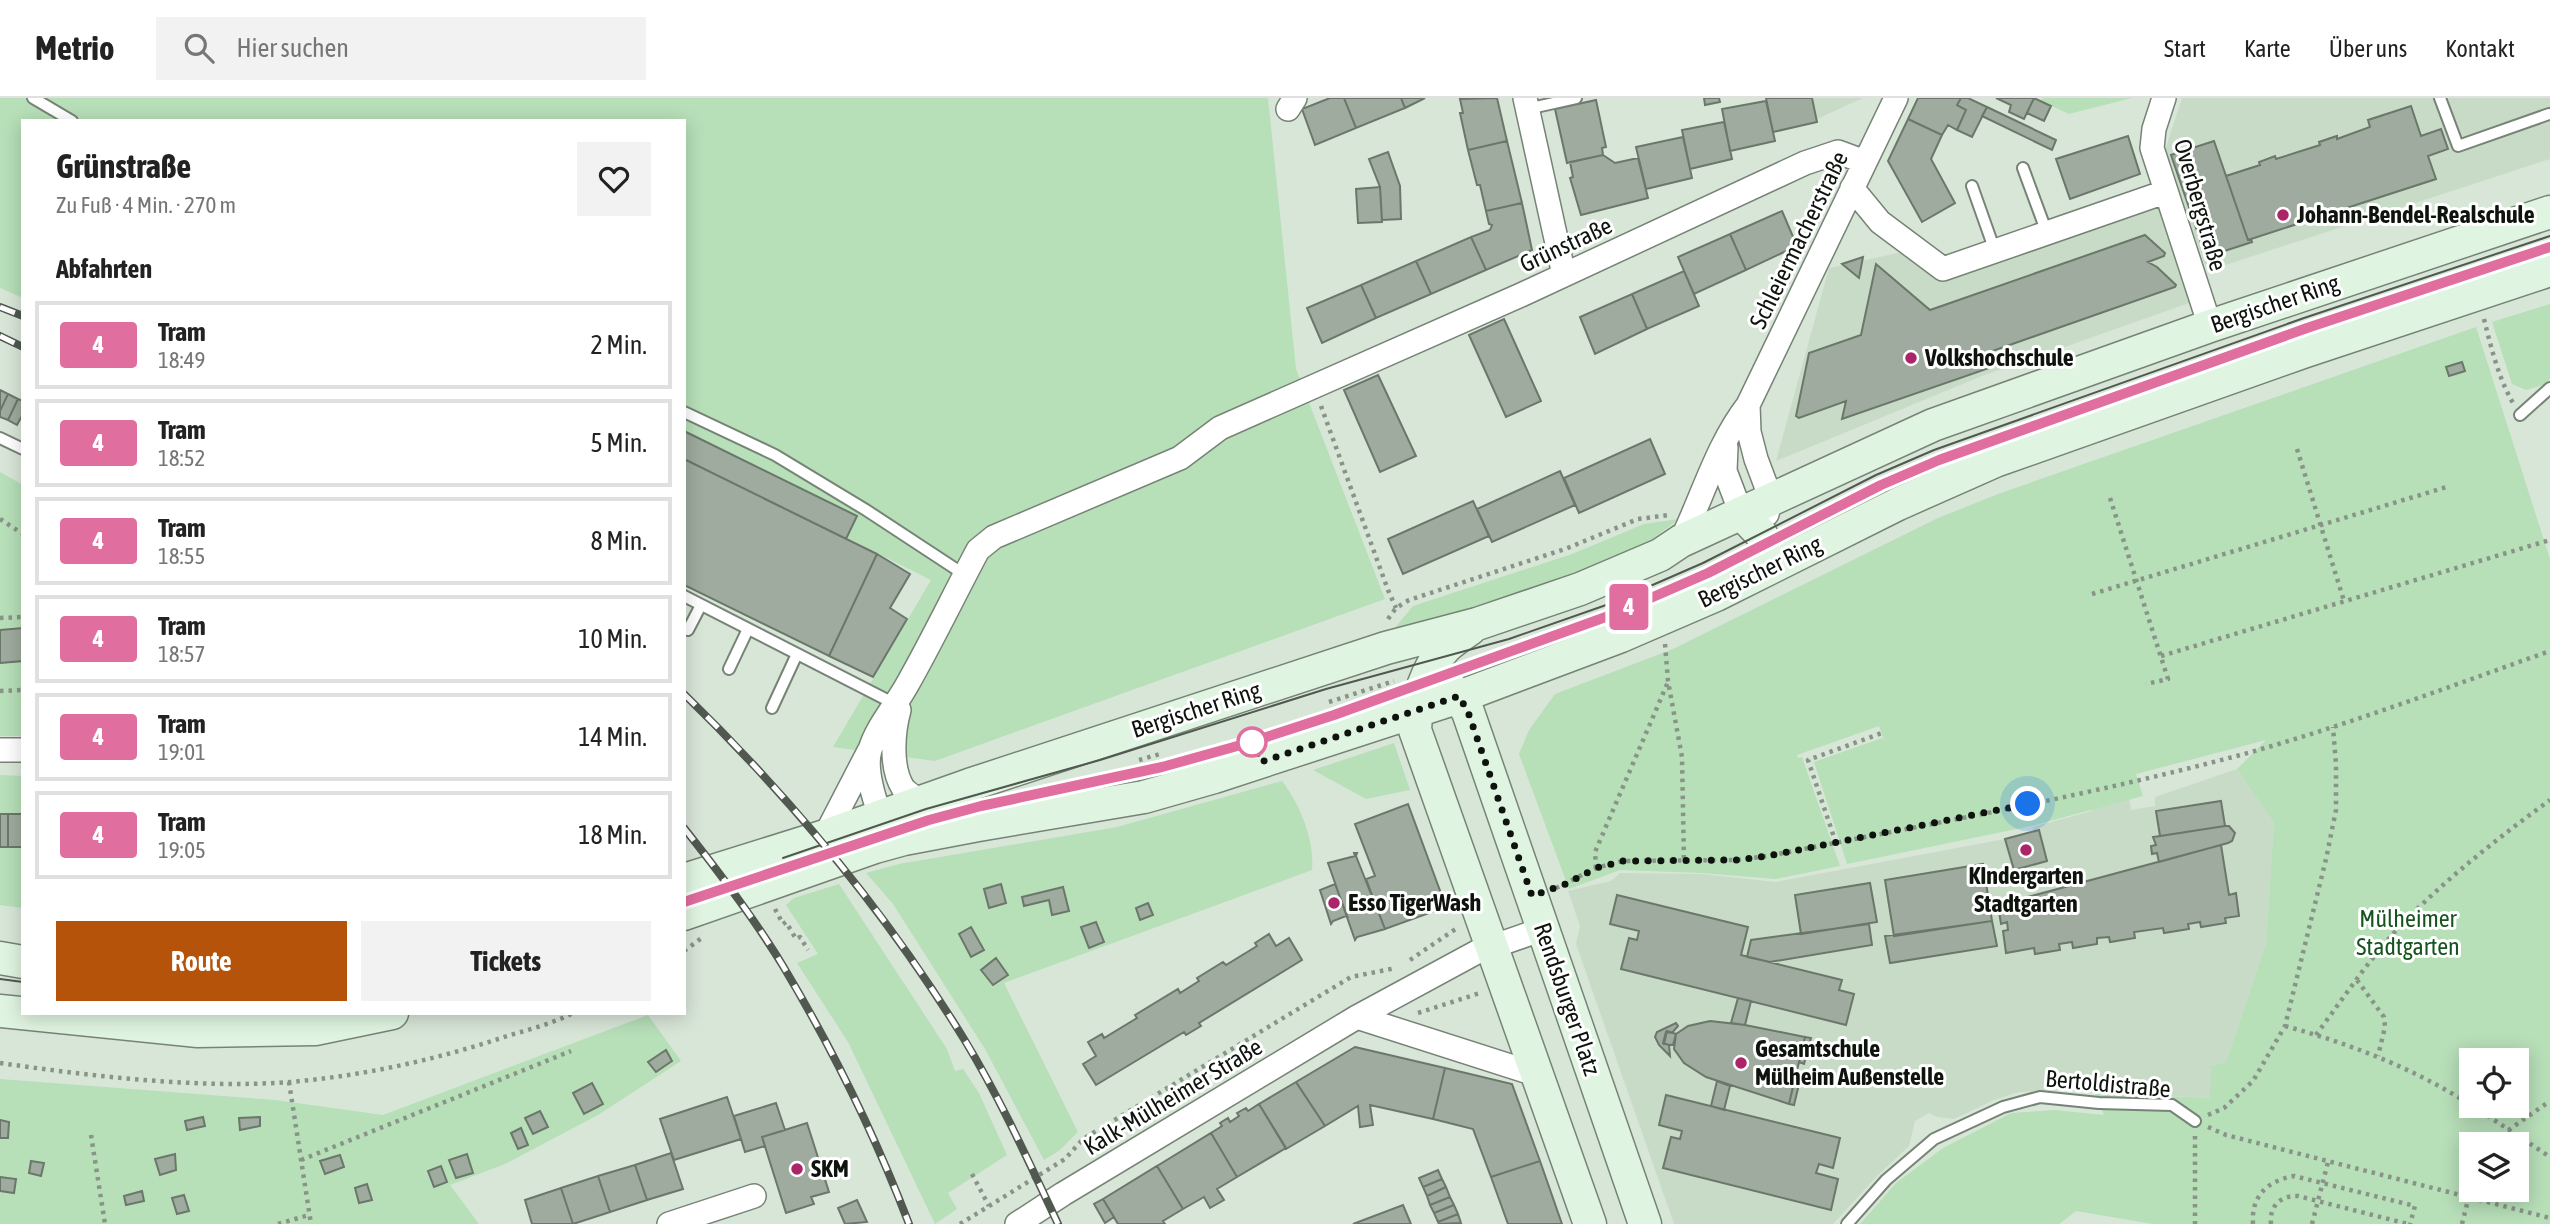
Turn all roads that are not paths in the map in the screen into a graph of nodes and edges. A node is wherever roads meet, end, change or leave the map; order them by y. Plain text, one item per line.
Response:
1 (33, 98) edge
2 (1576, 98) edge
3 (1896, 98) edge
4 (2164, 98) edge
5 (2440, 98) edge
6 (1526, 103) edge
7 (2549, 114) edge
8 (69, 119) edge
9 (1865, 162) junction
10 (2023, 167) dead end
11 (1972, 186) dead end
12 (1852, 188) junction
13 (2165, 192) junction
14 (2550, 212) edge
15 (2047, 233) junction
16 (1995, 251) junction
17 (2550, 270) edge
18 (1564, 275) junction
19 (2210, 326) junction
20 (2550, 388) edge
21 (1748, 405) junction
22 (686, 413) edge
23 (2520, 415) road end
24 (0, 438) edge
25 (1726, 440) junction
26 (21, 448) edge
27 (1771, 499) junction
28 (1751, 523) junction
29 (1681, 541) junction
30 (1776, 565) junction
31 (965, 575) junction
32 (686, 597) edge
33 (701, 605) junction
34 (1477, 624) junction
35 (748, 629) junction
36 (688, 630) dead end
37 (1386, 648) junction
38 (797, 654) junction
39 (729, 669) dead end
40 (1431, 670) junction
41 (1459, 696) junction
42 (900, 699) junction
43 (772, 708) dead end
44 (1408, 714) junction
45 (0, 750) edge
46 (21, 750) edge
47 (869, 751) junction
48 (896, 822) junction
49 (825, 836) junction
50 (686, 879) edge
51 (686, 913) edge
52 (1543, 929) junction
53 (1491, 947) junction
54 (0, 958) edge
55 (21, 962) edge
56 (0, 1011) edge
57 (21, 1013) edge
58 (40, 1015) edge
59 (382, 1015) edge
60 (1357, 1017) junction
61 (1538, 1075) junction
62 (2195, 1121) road end
63 (754, 1196) dead end
64 (669, 1224) edge
65 (1017, 1224) edge
66 (1590, 1224) edge
67 (1645, 1224) edge
68 (1847, 1224) edge

1 - 8 lane
2 - 6 lane
3 - 9 street, Schleiermacherstraße
4 - 13 street, Overbergstraße
5 - 7 lane
6 - 18 street
9 - 12 street, Schleiermacherstraße
9 - 18 street, Grünstraße
10 - 15 lane
11 - 16 lane
12 - 16 street
12 - 21 street, Schleiermacherstraße
13 - 15 street
13 - 19 street, Overbergstraße
14 - 19 main road, Bergischer Ring
15 - 16 street
17 - 30 main road, Bergischer Ring
18 - 31 street, Grünstraße
19 - 27 main road, Bergischer Ring
20 - 23 lane
21 - 25 street, Schleiermacherstraße
21 - 27 street
22 - 31 lane
24 - 26 lane
25 - 28 street
25 - 29 street, Schleiermacherstraße
27 - 28 main road, Bergischer Ring
28 - 29 main road, Bergischer Ring
28 - 30 main road
29 - 34 main road, Bergischer Ring
30 - 41 main road, Bergischer Ring
31 - 42 street, Grünstraße
32 - 33 lane
33 - 35 lane
33 - 36 lane
34 - 37 main road, Bergischer Ring
34 - 40 main road
35 - 38 lane
35 - 39 lane
37 - 40 main road
37 - 48 main road, Bergischer Ring
38 - 42 lane
38 - 43 lane
40 - 41 main road
40 - 44 main road
41 - 44 main road, Bergischer Ring
41 - 52 main road, Rendsburger Platz
42 - 47 street, Grünstraße
42 - 48 street, Grünstraße
44 - 48 main road, Bergischer Ring
44 - 53 main road
45 - 46 street
47 - 48 street
47 - 49 street, Grünstraße
48 - 49 main road
48 - 51 main road
49 - 50 main road
52 - 53 street, Kalk-Mülheimer Straße
52 - 67 main road, Rendsburger Platz
53 - 60 street, Kalk-Mülheimer Straße
53 - 61 main road
54 - 55 main road
56 - 57 main road
58 - 59 main road
60 - 61 street
60 - 65 street, Kalk-Mülheimer Straße
61 - 66 main road
62 - 68 lane, Bertoldistraße
63 - 64 street

